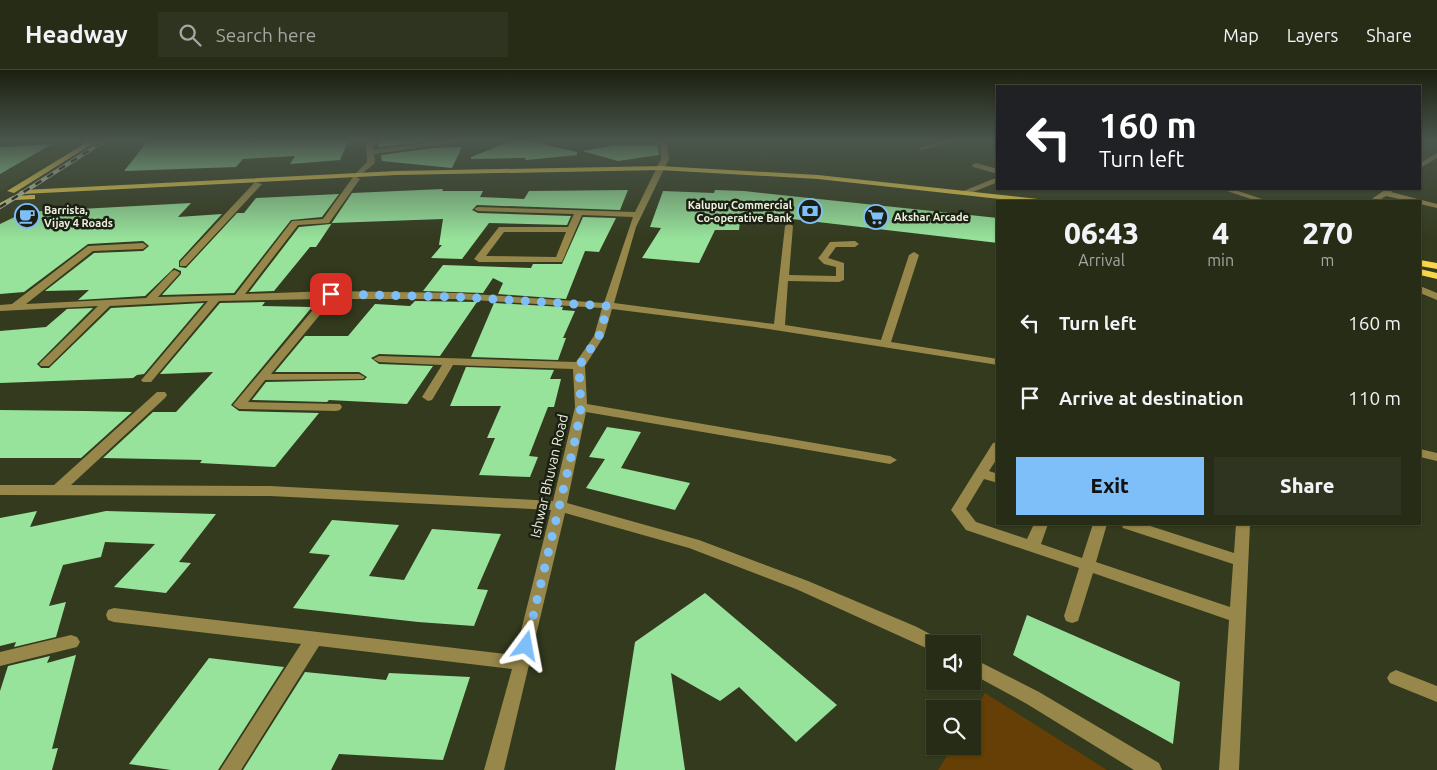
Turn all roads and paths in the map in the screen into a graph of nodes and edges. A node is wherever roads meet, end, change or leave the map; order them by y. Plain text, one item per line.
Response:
1 (41, 174) edge
2 (52, 174) edge
3 (361, 174) edge
4 (525, 174) edge
5 (658, 174) edge
6 (691, 174) edge
7 (776, 174) edge
8 (358, 177) junction
9 (996, 180) edge
10 (258, 184) junction
11 (1228, 190) edge
12 (1388, 191) edge
13 (23, 192) junction
14 (964, 192) junction
15 (4, 196) edge
16 (1251, 198) edge
17 (1030, 200) edge
18 (1374, 200) edge
19 (1413, 200) edge
20 (1421, 203) edge
21 (996, 204) edge
22 (0, 206) edge
23 (1437, 206) edge
24 (478, 208) dead end
25 (579, 212) junction
26 (637, 215) junction
27 (789, 226) dead end
28 (571, 230) junction
29 (855, 244) dead end
30 (143, 246) dead end
31 (914, 256) dead end
32 (1421, 263) edge
33 (183, 264) dead end
34 (1437, 266) edge
35 (175, 272) dead end
36 (1421, 272) edge
37 (1437, 276) edge
38 (784, 278) junction
39 (1421, 282) edge
40 (1421, 289) edge
41 (1437, 289) edge
42 (331, 294) junction
43 (238, 297) junction
44 (1437, 297) edge
45 (216, 298) junction
46 (149, 301) junction
47 (107, 303) junction
48 (608, 306) junction
49 (0, 308) edge
50 (14, 308) junction
51 (779, 328) junction
52 (885, 344) junction
53 (379, 359) dead end
54 (996, 362) edge
55 (449, 363) junction
56 (45, 364) dead end
57 (579, 366) junction
58 (263, 377) junction
59 (359, 377) dead end
60 (147, 380) dead end
61 (161, 395) dead end
62 (428, 397) dead end
63 (336, 407) dead end
64 (581, 407) junction
65 (996, 449) edge
66 (1421, 453) edge
67 (1437, 457) edge
68 (890, 460) dead end
69 (981, 473) junction
70 (996, 478) edge
71 (0, 490) edge
72 (56, 490) junction
73 (559, 506) junction
74 (1041, 525) edge
75 (1100, 525) edge
76 (1131, 525) edge
77 (1243, 525) edge
78 (1032, 547) junction
79 (1241, 561) junction
80 (1086, 565) junction
81 (114, 615) dead end
82 (1072, 616) dead end
83 (1238, 616) junction
84 (314, 639) junction
85 (926, 640) edge
86 (71, 642) dead end
87 (0, 659) edge
88 (522, 663) junction
89 (981, 670) edge
90 (1396, 678) dead end
91 (1437, 694) edge
92 (230, 770) edge
93 (494, 770) edge
94 (1152, 770) edge
95 (1228, 770) edge

1 - 15 main road
2 - 13 main road
3 - 8 street
4 - 8 main road
5 - 26 street
6 - 21 main road
7 - 14 main road
8 - 10 main road
8 - 13 main road
8 - 43 street
9 - 14 street
10 - 15 main road
10 - 33 street
11 - 16 street
12 - 18 street
12 - 19 street
13 - 15 main road
14 - 17 main road
15 - 22 main road
20 - 23 street
24 - 25 street
25 - 26 street
25 - 28 street
26 - 48 street
27 - 38 street
28 - 28 street
29 - 38 street
30 - 50 street
31 - 52 street
32 - 34 main road
35 - 46 street
36 - 37 main road
38 - 51 street
39 - 41 street
40 - 44 street
42 - 43 street
42 - 48 street
42 - 58 street
43 - 45 street
45 - 46 street
45 - 60 street
46 - 47 street
47 - 50 street
47 - 56 street
48 - 51 street
48 - 57 street
49 - 50 street
51 - 52 street
52 - 54 street
53 - 55 street
55 - 57 street
55 - 62 street
57 - 64 street, Ishwar Bhuvan Road
58 - 59 street
58 - 63 street
61 - 72 street
64 - 68 street
64 - 73 street, Ishwar Bhuvan Road
65 - 69 street
66 - 67 street
69 - 70 street
69 - 78 street
71 - 72 street
72 - 73 street
73 - 85 street
73 - 88 street, Ishwar Bhuvan Road
74 - 78 street
75 - 80 street
76 - 79 street
77 - 79 street
78 - 80 street
79 - 83 street
80 - 82 street
80 - 83 street
81 - 84 street
83 - 95 street
84 - 88 street
84 - 92 street
86 - 87 street
88 - 93 street, Ishwar Bhuvan Road
89 - 94 street
90 - 91 street

